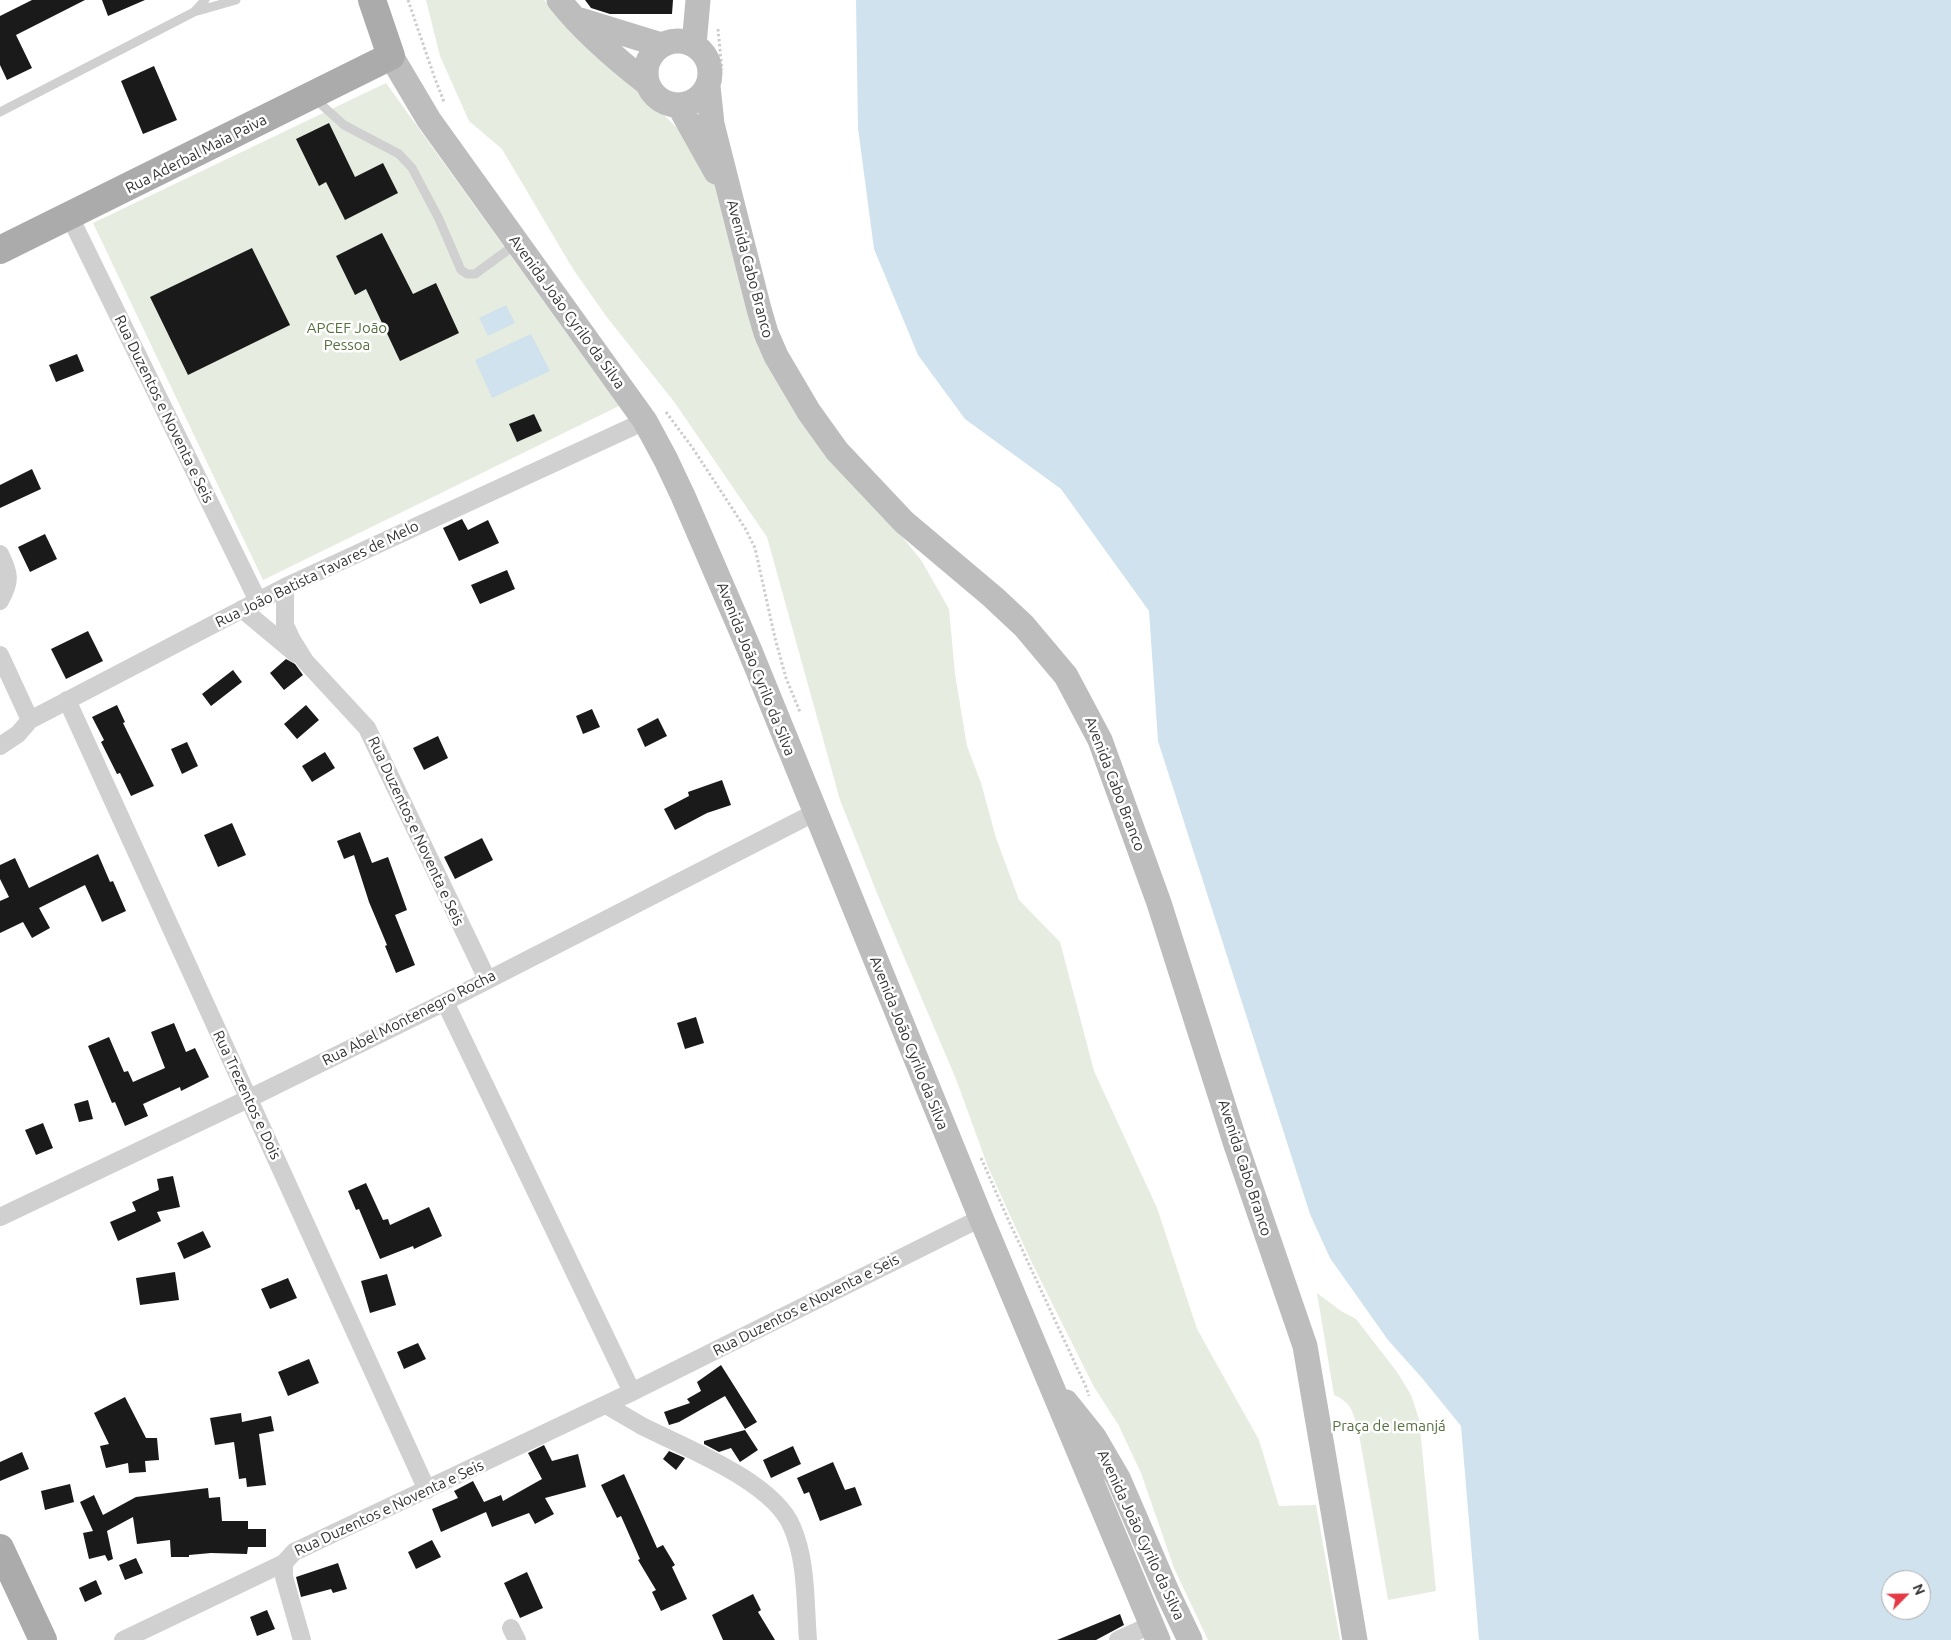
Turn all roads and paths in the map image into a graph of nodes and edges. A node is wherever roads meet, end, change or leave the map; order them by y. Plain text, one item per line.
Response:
1 (205, 0) edge
2 (236, 0) edge
3 (372, 0) edge
4 (698, 0) edge
5 (217, 3) edge
6 (566, 9) edge
7 (194, 12) junction
8 (718, 28) dead end
9 (661, 45) junction
10 (694, 45) junction
11 (391, 56) junction
12 (715, 79) junction
13 (648, 84) junction
14 (312, 96) junction
15 (679, 106) junction
16 (0, 112) edge
17 (733, 210) junction
18 (70, 217) junction
19 (517, 243) junction
20 (0, 250) edge
21 (645, 421) junction
22 (0, 554) edge
23 (285, 587) junction
24 (0, 601) edge
25 (258, 601) junction
26 (242, 609) junction
27 (0, 655) edge
28 (305, 661) junction
29 (67, 700) junction
30 (30, 720) junction
31 (0, 746) edge
32 (814, 813) junction
33 (487, 979) junction
34 (445, 1002) junction
35 (248, 1099) junction
36 (0, 1217) edge
37 (981, 1218) junction
38 (1051, 1386) junction
39 (632, 1392) junction
40 (606, 1405) junction
41 (428, 1490) junction
42 (0, 1548) edge
43 (284, 1563) junction
44 (1154, 1633) edge
45 (43, 1640) edge
46 (123, 1640) edge
47 (302, 1640) edge
48 (808, 1640) edge
49 (1118, 1640) edge
50 (1190, 1640) edge
51 (1355, 1640) edge

1 - 7 lane
2 - 5 lane
3 - 11 main road, Avenida João Cyrilo da Silva
4 - 10 street
5 - 7 lane
6 - 9 street
6 - 13 street
7 - 16 lane
8 - 12 path
9 - 10 street
9 - 13 street
10 - 12 street
11 - 14 main road, Rua Aderbal Maia Paiva
11 - 19 street, Avenida João Cyrilo da Silva
12 - 15 street
12 - 17 street, Avenida Cabo Branco
13 - 15 street
14 - 18 main road, Rua Aderbal Maia Paiva
14 - 19 lane
15 - 17 street
17 - 51 street, Avenida Cabo Branco
18 - 20 main road, Rua Aderbal Maia Paiva
18 - 25 street, Rua Duzentos e Noventa e Seis
19 - 21 street, Avenida João Cyrilo da Silva
21 - 23 street, Rua João Batista Tavares de Melo
21 - 32 street, Avenida João Cyrilo da Silva
22 - 24 street
23 - 25 street, Rua João Batista Tavares de Melo
23 - 28 street, Rua Duzentos e Noventa e Seis
25 - 26 street, Rua João Batista Tavares de Melo
26 - 28 street
26 - 29 street, Rua João Batista Tavares de Melo
27 - 30 street
28 - 33 street, Rua Duzentos e Noventa e Seis
29 - 30 street, Rua João Batista Tavares de Melo
29 - 35 street, Rua Trezentos e Dois
30 - 31 street, Rua João Batista Tavares de Melo
32 - 33 street, Rua Abel Montenegro Rocha
32 - 37 street, Avenida João Cyrilo da Silva
33 - 34 street, Rua Abel Montenegro Rocha
34 - 35 street, Rua Abel Montenegro Rocha
34 - 39 street
35 - 36 street, Rua Abel Montenegro Rocha
35 - 41 street, Rua Trezentos e Dois
37 - 38 street, Avenida João Cyrilo da Silva
37 - 39 street, Rua Duzentos e Noventa e Seis
38 - 44 street, Avenida João Cyrilo da Silva
38 - 50 street, Avenida João Cyrilo da Silva
39 - 40 street, Rua Duzentos e Noventa e Seis
40 - 41 street, Rua Duzentos e Noventa e Seis
40 - 48 street
41 - 43 street, Rua Duzentos e Noventa e Seis
42 - 45 main road
43 - 46 street, Rua Duzentos e Noventa e Seis
43 - 47 street
44 - 49 street

